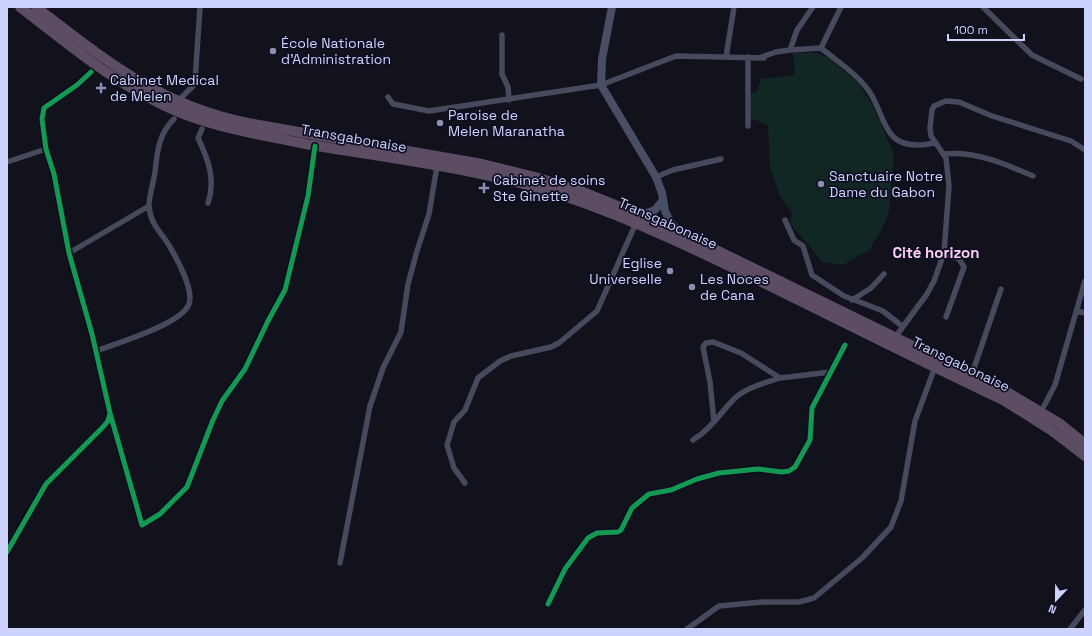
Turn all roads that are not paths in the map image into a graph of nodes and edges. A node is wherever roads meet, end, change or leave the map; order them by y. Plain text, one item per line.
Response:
1 (20, 7) edge
2 (36, 7) edge
3 (200, 7) edge
4 (612, 7) edge
5 (734, 7) edge
6 (812, 7) edge
7 (841, 7) edge
8 (983, 7) edge
9 (502, 35) dead end
10 (821, 48) junction
11 (790, 50) junction
12 (726, 57) junction
13 (748, 57) junction
14 (92, 72) dead end
15 (1081, 79) dead end
16 (601, 85) junction
17 (388, 97) dead end
18 (509, 100) junction
19 (178, 101) junction
20 (174, 119) dead end
21 (748, 126) dead end
22 (202, 129) dead end
23 (936, 143) junction
24 (315, 146) junction
25 (46, 149) junction
26 (1085, 150) edge
27 (944, 154) junction
28 (721, 159) dead end
29 (7, 162) edge
30 (437, 166) junction
31 (1034, 176) dead end
32 (656, 177) junction
33 (663, 200) junction
34 (208, 203) dead end
35 (149, 206) junction
36 (639, 219) junction
37 (786, 220) dead end
38 (682, 233) junction
39 (70, 253) junction
40 (944, 253) junction
41 (884, 274) dead end
42 (1085, 281) edge
43 (1001, 289) dead end
44 (852, 300) junction
45 (1077, 312) junction
46 (1085, 313) edge
47 (946, 317) dead end
48 (902, 326) junction
49 (899, 332) dead end
50 (845, 345) dead end
51 (96, 351) junction
52 (935, 368) junction
53 (974, 368) dead end
54 (831, 372) junction
55 (780, 378) junction
56 (1044, 406) dead end
57 (110, 413) junction
58 (714, 422) junction
59 (693, 440) dead end
60 (1085, 444) edge
61 (1085, 456) edge
62 (465, 483) dead end
63 (7, 552) edge
64 (340, 563) dead end
65 (548, 604) dead end
66 (1085, 610) edge
67 (687, 629) edge
68 (1070, 629) edge

1 - 24 highway, Transgabonaise
2 - 19 highway, Transgabonaise
3 - 19 street
4 - 16 street
5 - 12 street
6 - 11 street
7 - 10 street
8 - 15 street
9 - 18 street
10 - 11 street
10 - 23 street
11 - 13 street
12 - 13 street
12 - 16 street
13 - 21 street
14 - 25 street
16 - 18 street
16 - 32 street
17 - 18 street
19 - 36 highway, Transgabonaise
20 - 35 street
22 - 34 street
23 - 26 street
23 - 27 street
24 - 30 highway, Transgabonaise
24 - 57 street
25 - 29 street
25 - 39 street
27 - 31 street
27 - 40 street
28 - 32 street
30 - 36 highway, Transgabonaise
30 - 64 street
32 - 33 street
33 - 36 street
33 - 38 street
35 - 39 street
35 - 51 street
36 - 38 highway, Transgabonaise
36 - 52 highway, Transgabonaise
36 - 62 street
37 - 44 street
38 - 60 highway, Transgabonaise
39 - 51 street
40 - 47 street
40 - 48 street
41 - 44 street
42 - 45 street
43 - 53 street
44 - 48 street
45 - 46 street
45 - 56 street
48 - 49 street
50 - 54 street
51 - 57 street
52 - 61 highway, Transgabonaise
52 - 67 street
54 - 55 street
54 - 65 street
55 - 58 street
55 - 58 street
57 - 63 street
58 - 59 street
66 - 68 street

